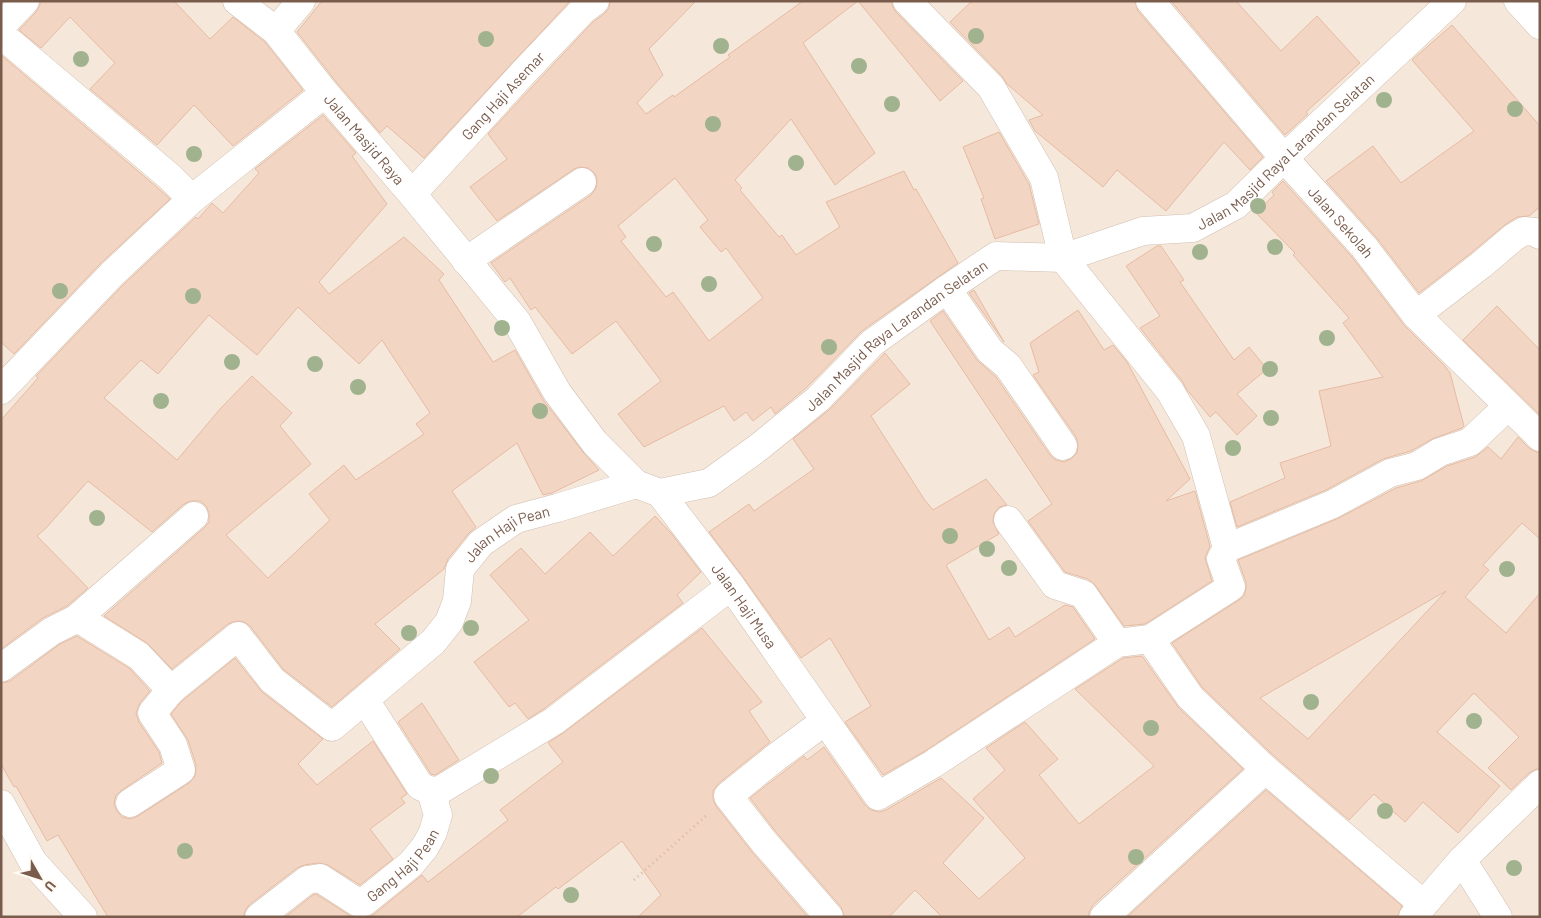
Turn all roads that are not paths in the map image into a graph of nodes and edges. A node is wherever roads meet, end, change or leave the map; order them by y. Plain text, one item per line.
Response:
1 (25, 1) edge
2 (237, 1) edge
3 (300, 1) edge
4 (596, 1) edge
5 (907, 1) edge
6 (1150, 1) edge
7 (1452, 1) edge
8 (1518, 1) edge
9 (1540, 25) edge
10 (276, 31) junction
11 (6, 34) edge
12 (325, 92) junction
13 (1284, 158) junction
14 (582, 182) dead end
15 (412, 194) junction
16 (192, 199) junction
17 (1540, 235) edge
18 (1063, 258) junction
19 (466, 261) junction
20 (947, 289) junction
21 (1416, 315) junction
22 (5, 379) edge
23 (1508, 406) junction
24 (1540, 437) edge
25 (1063, 446) dead end
26 (648, 488) junction
27 (194, 516) dead end
28 (1008, 520) dead end
29 (1227, 548) junction
30 (731, 586) junction
31 (76, 619) junction
32 (1150, 639) junction
33 (1117, 643) junction
34 (1, 668) edge
35 (171, 690) junction
36 (365, 700) junction
37 (825, 721) junction
38 (1264, 768) junction
39 (1540, 784) edge
40 (431, 791) junction
41 (130, 802) dead end
42 (1, 804) edge
43 (1462, 860) junction
44 (1418, 911) edge
45 (83, 917) edge
46 (259, 917) edge
47 (829, 917) edge
48 (1104, 917) edge
49 (1498, 917) edge

1 - 11 street
2 - 10 street
3 - 10 street
4 - 15 street, Gang Haji Asemar
5 - 18 street
6 - 13 street, Jalan Sekolah
7 - 13 street, Jalan Masjid Raya Larandan Selatan
8 - 9 street
10 - 12 street
11 - 16 street
12 - 15 street, Jalan Masjid Raya
12 - 16 street, Jalan Masjid Raya
13 - 18 street, Jalan Masjid Raya Larandan Selatan
13 - 21 street, Jalan Sekolah
14 - 19 street
15 - 19 street, Jalan Masjid Raya
16 - 22 street, Jalan Masjid Raya
17 - 21 street
18 - 20 street, Jalan Masjid Raya Larandan Selatan
18 - 29 street
19 - 26 street, Jalan Masjid Raya
20 - 25 street
20 - 26 street, Jalan Masjid Raya Larandan Selatan
21 - 23 street, Jalan Sekolah
23 - 24 street, Jalan Sekolah
23 - 29 street
26 - 30 street, Jalan Haji Musa
26 - 36 street, Jalan Haji Pean
27 - 31 street
28 - 33 street
29 - 32 street
30 - 37 street, Jalan Haji Musa
30 - 40 street
31 - 34 street
31 - 35 street
32 - 33 street
32 - 38 street
33 - 37 street, Jalan Haji Musa
35 - 36 street, Jalan Haji Pean
35 - 41 street
36 - 40 street
37 - 47 street
38 - 44 street
38 - 48 street
39 - 43 street
40 - 46 street, Gang Haji Pean
42 - 45 street
43 - 44 street
43 - 49 street

